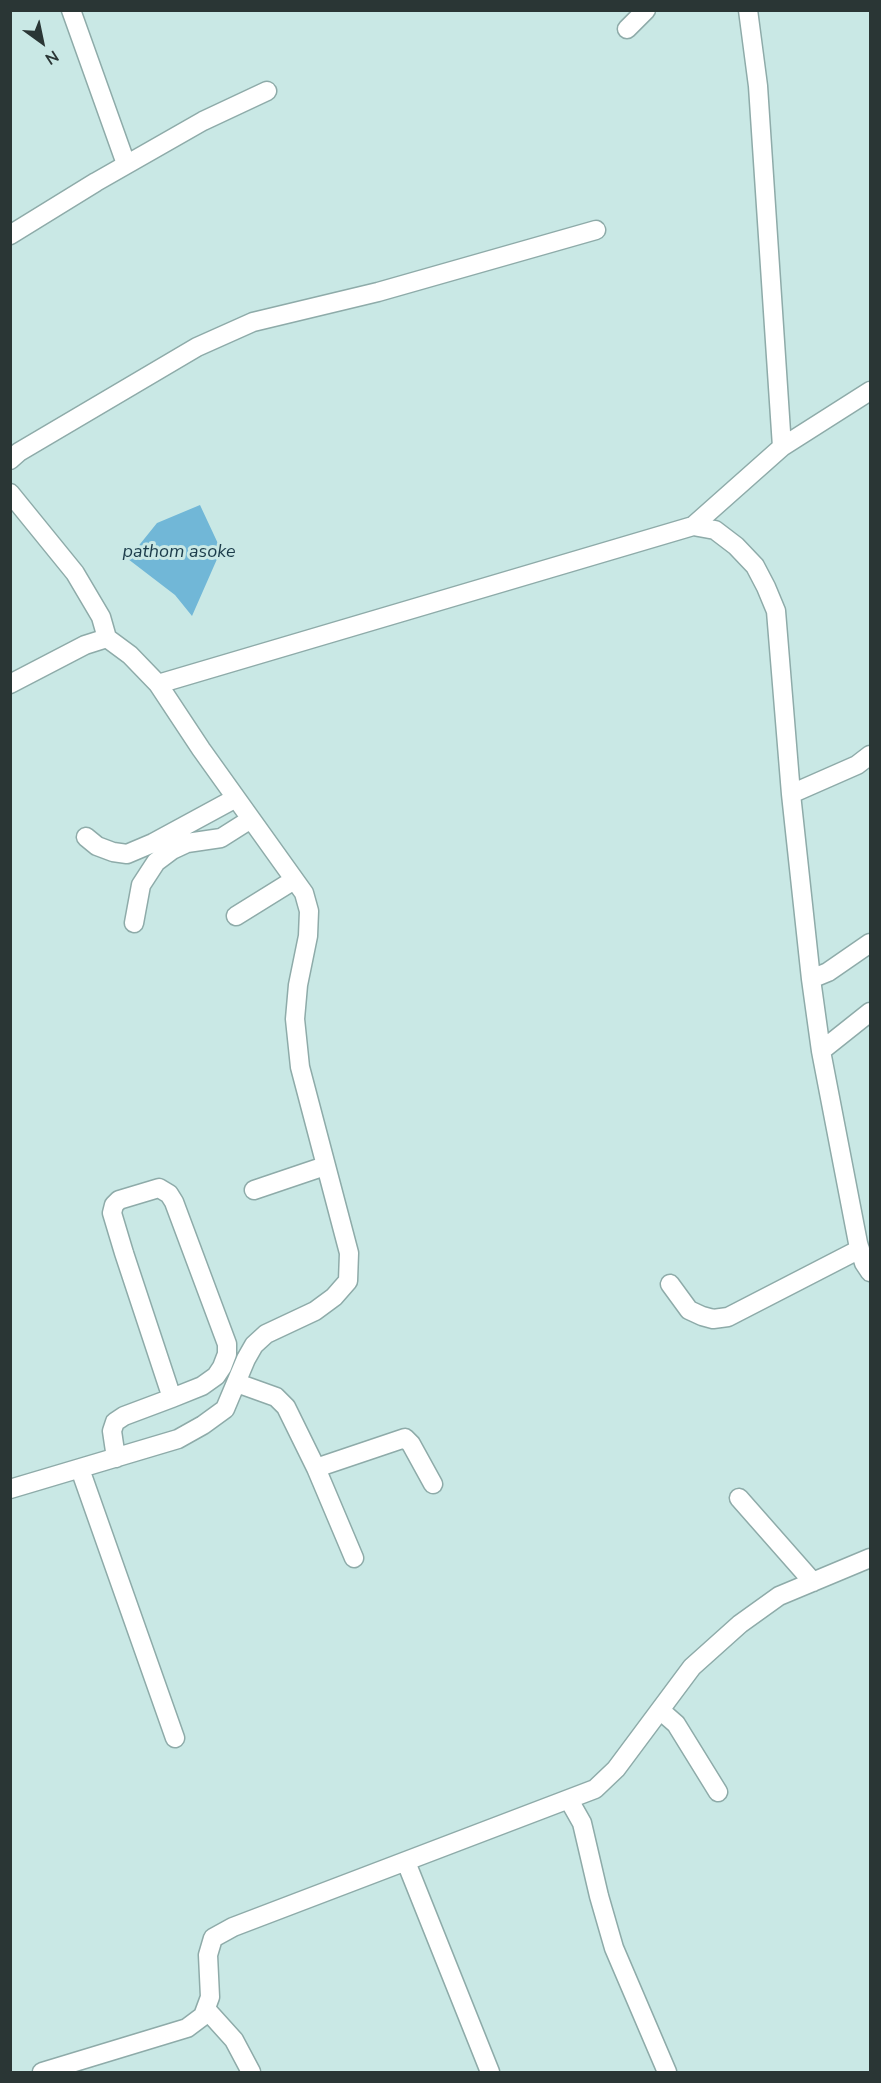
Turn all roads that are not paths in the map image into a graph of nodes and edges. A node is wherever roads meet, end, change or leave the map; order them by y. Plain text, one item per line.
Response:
1 (71, 10) edge
2 (646, 10) edge
3 (748, 10) edge
4 (627, 29) dead end
5 (267, 91) dead end
6 (126, 164) junction
7 (596, 230) dead end
8 (10, 235) edge
9 (870, 391) edge
10 (782, 447) junction
11 (10, 460) edge
12 (10, 493) edge
13 (693, 526) junction
14 (106, 638) junction
15 (10, 684) edge
16 (158, 684) junction
17 (870, 755) edge
18 (791, 794) junction
19 (236, 798) junction
20 (251, 819) junction
21 (86, 837) dead end
22 (294, 880) junction
23 (237, 916) dead end
24 (134, 923) dead end
25 (870, 943) edge
26 (811, 979) junction
27 (870, 1012) edge
28 (821, 1051) junction
29 (325, 1166) junction
30 (254, 1190) dead end
31 (860, 1249) junction
32 (870, 1272) edge
33 (670, 1284) dead end
34 (237, 1383) junction
35 (172, 1398) junction
36 (116, 1458) junction
37 (316, 1468) junction
38 (80, 1469) junction
39 (433, 1484) dead end
40 (10, 1489) edge
41 (739, 1498) dead end
42 (354, 1558) dead end
43 (870, 1558) edge
44 (813, 1582) junction
45 (660, 1710) junction
46 (175, 1738) dead end
47 (717, 1792) dead end
48 (569, 1800) junction
49 (405, 1862) junction
50 (206, 2009) junction
51 (42, 2073) edge
52 (251, 2073) edge
53 (490, 2073) edge
54 (667, 2073) edge

1 - 6 street
2 - 4 street
3 - 10 street
5 - 6 street
6 - 8 street
7 - 11 street
9 - 10 street
10 - 13 street
12 - 14 street
13 - 16 street
13 - 18 street
14 - 15 street
14 - 16 street
16 - 19 street
17 - 18 street
18 - 26 street
19 - 20 street
19 - 21 street
20 - 22 street
20 - 24 street
22 - 23 street
22 - 29 street
25 - 26 street
26 - 28 street
27 - 28 street
28 - 31 street
29 - 30 street
29 - 34 street
31 - 32 street
31 - 33 street
34 - 36 street
34 - 37 street
35 - 35 street
35 - 36 street
36 - 38 street
37 - 39 street
37 - 42 street
38 - 40 street
38 - 46 street
41 - 44 street
43 - 44 street
44 - 45 street
45 - 47 street
45 - 48 street
48 - 49 street
48 - 54 street
49 - 50 street
49 - 53 street
50 - 51 street
50 - 52 street

